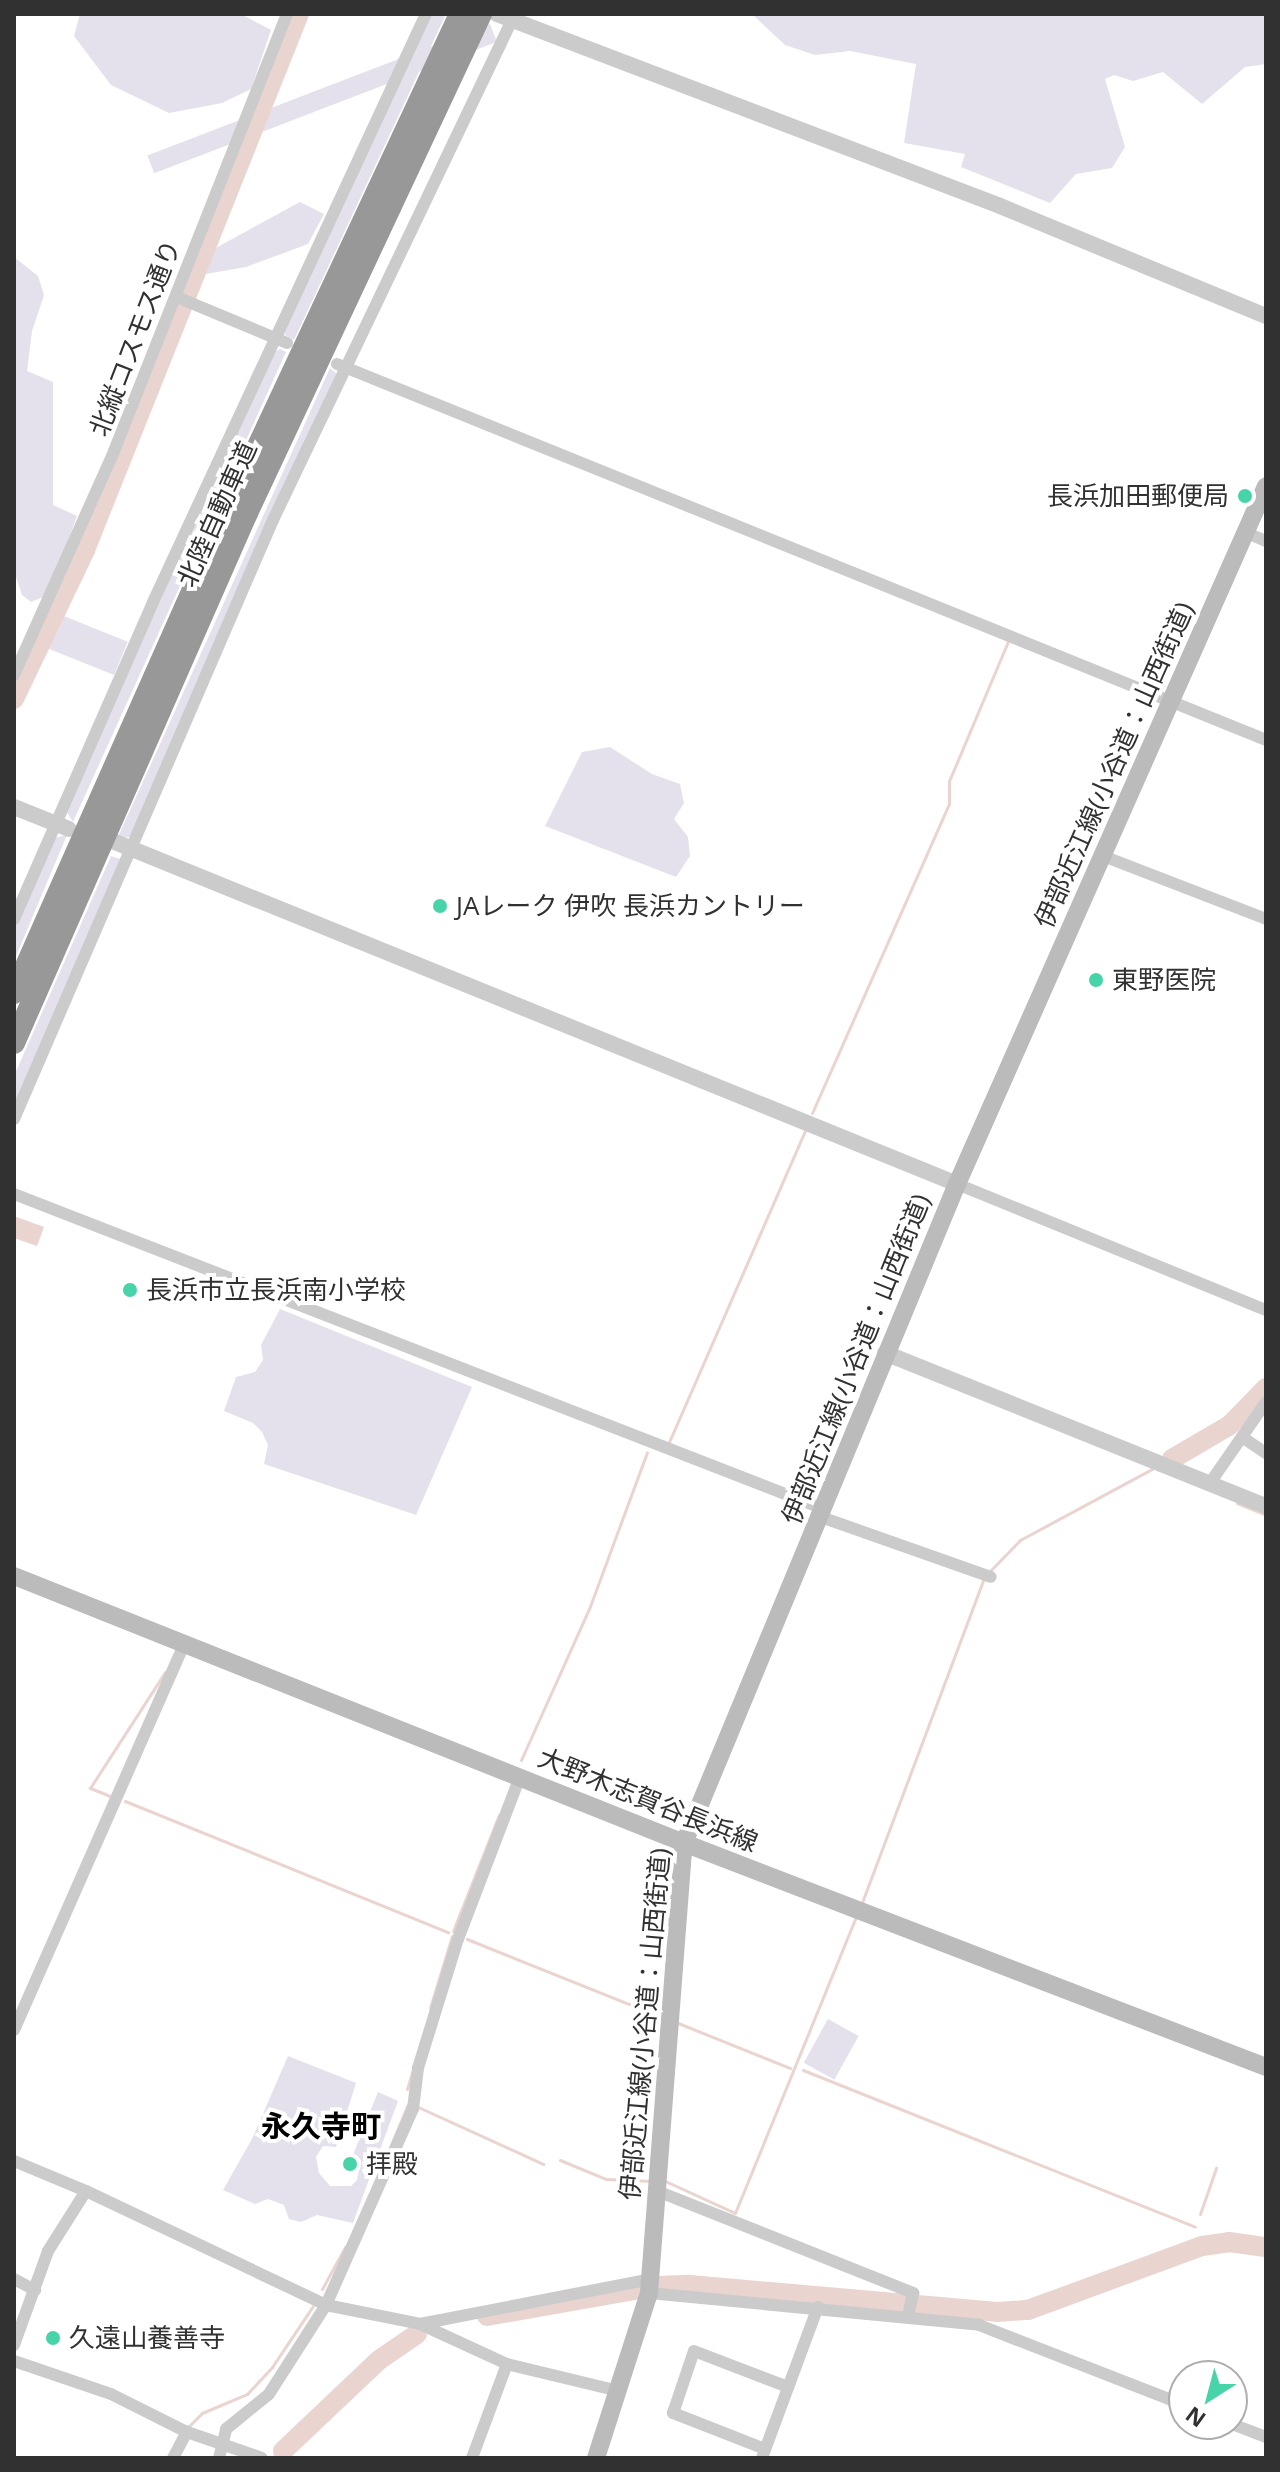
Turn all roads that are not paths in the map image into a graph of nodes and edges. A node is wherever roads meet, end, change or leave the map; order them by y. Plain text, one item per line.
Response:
1 (287, 14) edge
2 (426, 14) edge
3 (460, 14) edge
4 (481, 14) edge
5 (505, 17) edge
6 (184, 300) dead end
7 (1266, 316) edge
8 (274, 337) junction
9 (287, 343) dead end
10 (337, 364) dead end
11 (350, 369) junction
12 (1266, 486) edge
13 (1249, 528) junction
14 (1266, 541) edge
15 (14, 675) edge
16 (1172, 698) junction
17 (1266, 740) edge
18 (14, 807) edge
19 (62, 826) junction
20 (110, 840) dead end
21 (130, 846) junction
22 (1103, 856) junction
23 (14, 919) edge
24 (1266, 919) edge
25 (14, 993) edge
26 (14, 1043) edge
27 (14, 1119) edge
28 (957, 1184) junction
29 (14, 1194) edge
30 (1266, 1310) edge
31 (885, 1353) junction
32 (1266, 1402) edge
33 (1242, 1437) junction
34 (1266, 1453) edge
35 (1210, 1483) junction
36 (1266, 1506) edge
37 (819, 1512) junction
38 (985, 1575) dead end
39 (14, 1576) edge
40 (185, 1642) junction
41 (520, 1777) junction
42 (684, 1843) junction
43 (14, 2030) edge
44 (1266, 2067) edge
45 (14, 2161) edge
46 (658, 2183) junction
47 (86, 2191) junction
48 (14, 2279) edge
49 (651, 2284) junction
50 (35, 2290) junction
51 (326, 2305) junction
52 (818, 2307) junction
53 (908, 2317) junction
54 (420, 2324) junction
55 (14, 2345) edge
56 (14, 2361) edge
57 (507, 2364) junction
58 (788, 2387) junction
59 (619, 2391) junction
60 (1168, 2399) edge
61 (187, 2432) junction
62 (223, 2444) junction
63 (763, 2454) edge
64 (173, 2458) edge
65 (219, 2458) edge
66 (262, 2458) edge
67 (472, 2458) edge
68 (596, 2458) edge

1 - 15 street, 北縦コスモス通り
2 - 8 street
3 - 25 highway, 北陸自動車道
4 - 26 highway, 北陸自動車道
5 - 7 street
5 - 11 street
6 - 8 street
8 - 9 street
8 - 19 street
10 - 11 street
11 - 16 street
11 - 21 street
12 - 13 main road, 伊部近江線(小谷道：山西街道)
13 - 14 street
13 - 16 main road, 伊部近江線(小谷道：山西街道)
16 - 17 street
16 - 22 main road, 伊部近江線(小谷道：山西街道)
18 - 19 street
19 - 23 street
20 - 21 street
21 - 27 street
21 - 28 street
22 - 24 street
22 - 28 main road, 伊部近江線(小谷道：山西街道)
28 - 30 street
28 - 31 main road, 伊部近江線(小谷道：山西街道)
29 - 37 street
31 - 35 street
31 - 37 main road, 伊部近江線(小谷道：山西街道)
32 - 33 street
33 - 34 street
33 - 35 street
35 - 36 street
37 - 38 street
37 - 42 main road, 伊部近江線(小谷道：山西街道)
39 - 40 main road, 大野木志賀谷長浜線
40 - 41 main road, 大野木志賀谷長浜線
40 - 43 street
41 - 42 main road, 大野木志賀谷長浜線
41 - 51 street
42 - 44 main road, 大野木志賀谷長浜線
42 - 46 main road, 伊部近江線(小谷道：山西街道)
45 - 47 street
46 - 49 main road, 伊部近江線(小谷道：山西街道)
46 - 53 street
47 - 50 street
47 - 51 street
48 - 50 street
49 - 52 street
49 - 54 street
49 - 59 main road, 伊部近江線(小谷道：山西街道)
50 - 55 street
51 - 54 street
51 - 62 street
52 - 53 street
52 - 58 street
53 - 60 street
54 - 57 street
56 - 61 street
57 - 59 street
57 - 67 street
58 - 63 street
58 - 63 street
59 - 68 main road, 伊部近江線(小谷道：山西街道)
61 - 62 street
61 - 64 street
62 - 65 street
62 - 66 street

